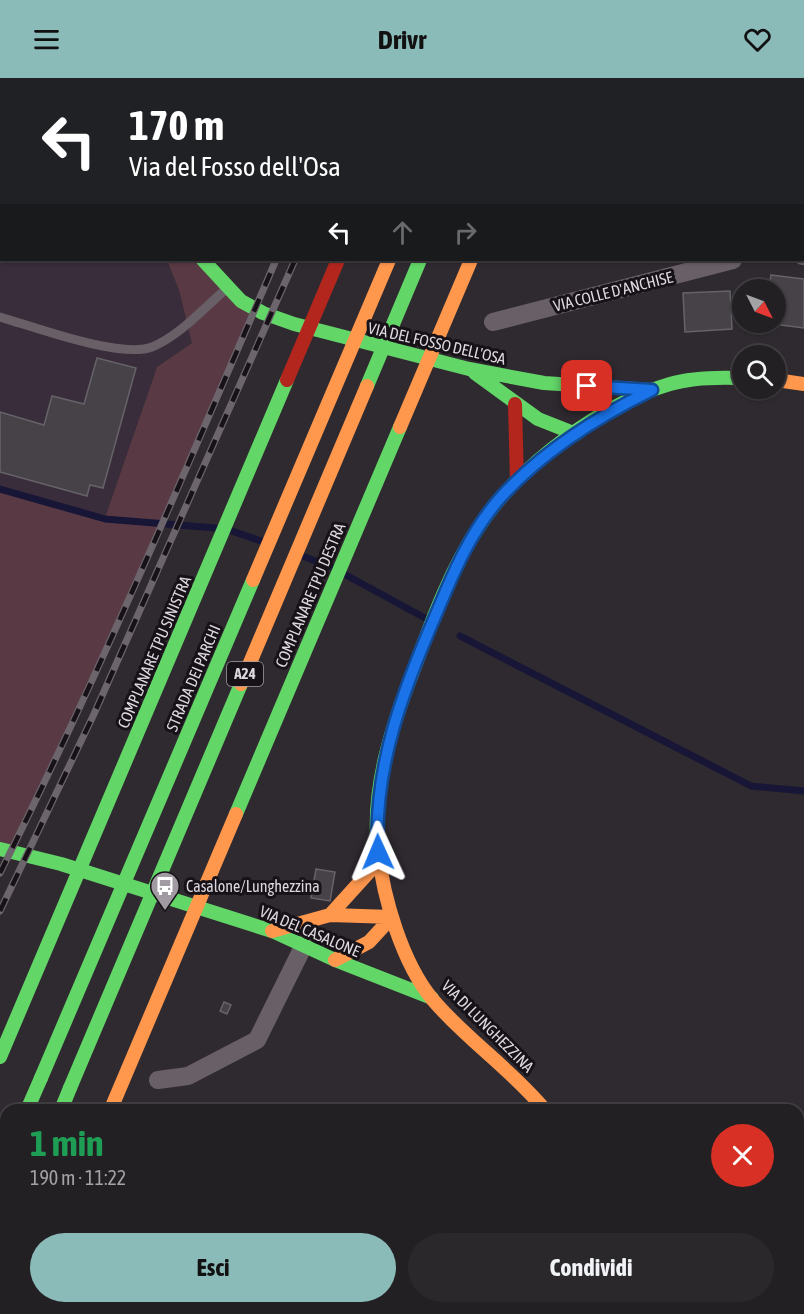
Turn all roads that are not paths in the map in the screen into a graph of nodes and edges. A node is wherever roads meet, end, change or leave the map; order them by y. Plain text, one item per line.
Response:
1 (204, 261) edge
2 (338, 261) edge
3 (389, 261) edge
4 (420, 261) edge
5 (471, 261) edge
6 (729, 261) edge
7 (227, 288) junction
8 (0, 317) edge
9 (493, 322) dead end
10 (469, 369) junction
11 (732, 378) edge
12 (786, 381) edge
13 (804, 384) edge
14 (652, 390) junction
15 (514, 404) junction
16 (563, 414) dead end
17 (576, 434) junction
18 (517, 481) junction
19 (0, 849) edge
20 (378, 862) junction
21 (330, 915) junction
22 (392, 917) junction
23 (272, 931) junction
24 (304, 945) junction
25 (335, 960) junction
26 (432, 998) junction
27 (0, 1057) edge
28 (158, 1080) dead end
29 (30, 1104) edge
30 (63, 1104) edge
31 (113, 1104) edge
32 (540, 1104) edge

1 - 7 main road, VIA DEL FOSSO DELL'OSA
2 - 27 main road, COMPLANARE TPU SINISTRA, bridge
3 - 29 main road, STRADA DEI PARCHI / A24, bridge
4 - 30 main road, A24, bridge
5 - 31 main road, COMPLANARE TPU DESTRA, bridge
6 - 9 street, VIA COLLE D'ANCHISE
7 - 8 lane
7 - 10 main road, VIA DEL FOSSO DELL'OSA
10 - 14 main road, VIA DEL FOSSO DELL'OSA
10 - 15 main road
11 - 14 main road
12 - 13 main road
14 - 17 main road, VIA DI LUNGHEZZINA
15 - 17 main road
15 - 18 main road
16 - 17 main road
17 - 18 main road, VIA DI LUNGHEZZINA
18 - 20 main road, VIA DI LUNGHEZZINA
19 - 23 main road, VIA DEL CASALONE
20 - 21 main road
20 - 22 main road, VIA DI LUNGHEZZINA
21 - 22 main road
21 - 23 main road
22 - 25 main road
22 - 26 main road, VIA DI LUNGHEZZINA
23 - 24 main road, VIA DEL CASALONE
24 - 25 main road, VIA DEL CASALONE
24 - 28 street
25 - 26 main road, VIA DEL CASALONE
26 - 32 main road, VIA DI LUNGHEZZINA

